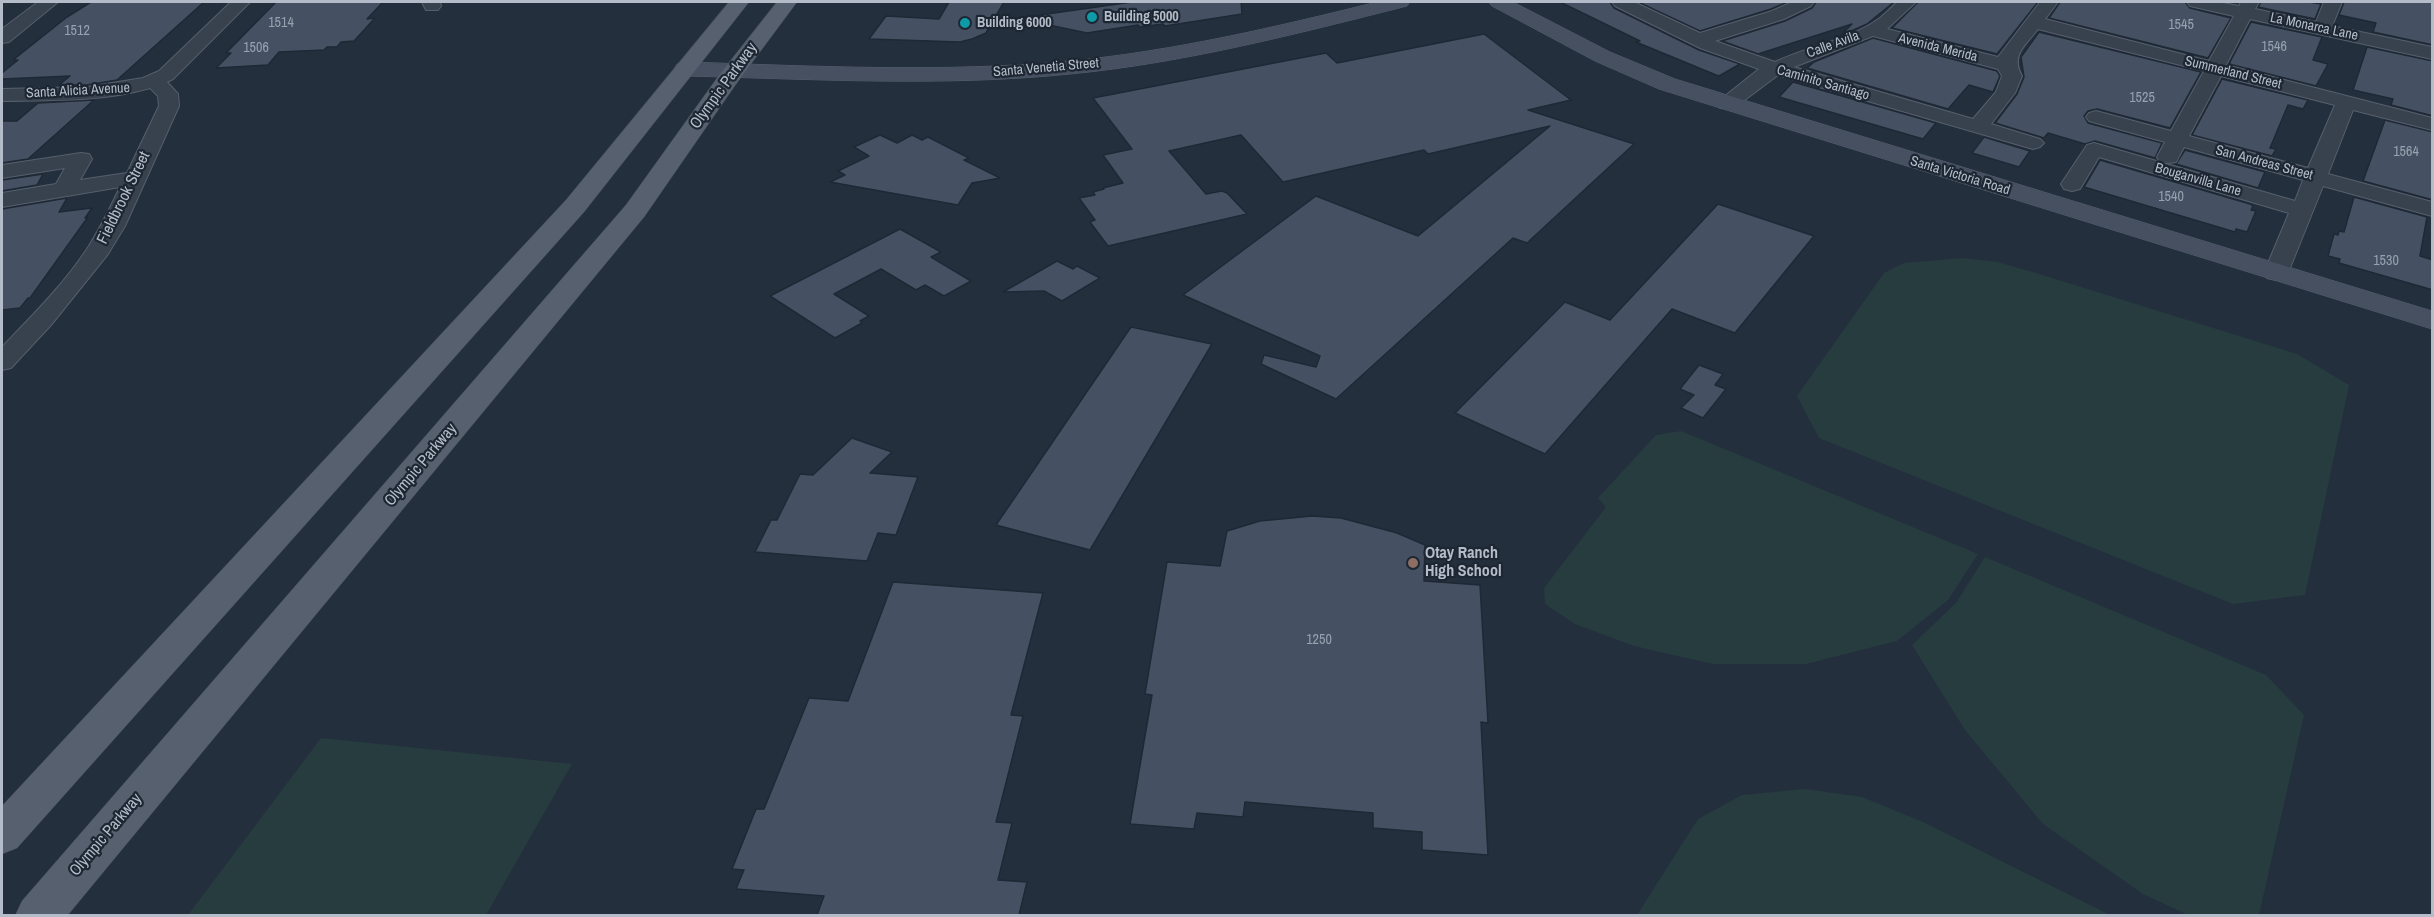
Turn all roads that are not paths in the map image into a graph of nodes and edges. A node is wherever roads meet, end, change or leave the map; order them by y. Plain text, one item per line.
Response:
1 (49, 2) edge
2 (241, 2) edge
3 (739, 2) edge
4 (787, 2) edge
5 (1400, 2) edge
6 (1499, 2) edge
7 (1621, 2) edge
8 (1804, 2) edge
9 (1907, 2) edge
10 (2049, 2) edge
11 (2196, 2) edge
12 (2333, 2) edge
13 (2247, 7) edge
14 (2034, 22) junction
15 (2322, 29) junction
16 (1870, 30) junction
17 (2, 38) edge
18 (1698, 40) junction
19 (2433, 52) edge
20 (2006, 65) junction
21 (2214, 68) junction
22 (685, 69) junction
23 (1775, 69) junction
24 (734, 70) junction
25 (155, 82) junction
26 (2, 95) edge
27 (2347, 102) junction
28 (1727, 104) junction
29 (2096, 117) dead end
30 (2433, 124) edge
31 (1978, 127) junction
32 (2177, 140) junction
33 (2033, 143) dead end
34 (2162, 169) junction
35 (2, 171) edge
36 (2316, 177) junction
37 (135, 178) junction
38 (2073, 184) dead end
39 (64, 189) junction
40 (2, 200) edge
41 (2433, 209) edge
42 (2302, 210) junction
43 (2276, 273) junction
44 (2433, 320) edge
45 (2, 362) edge
46 (2, 835) edge
47 (38, 915) edge

1 - 17 street
2 - 25 street
3 - 22 main road
4 - 24 main road, Olympic Parkway
5 - 24 street, Santa Venetia Street
6 - 28 street, Santa Victoria Road
7 - 18 street, Caminito Santiago
8 - 18 street
9 - 16 street, Calle Avila
10 - 14 street
11 - 13 street, La Monarca Lane
12 - 15 street
13 - 15 street, La Monarca Lane
13 - 21 street
14 - 20 street
14 - 21 street, Summerland Street
15 - 19 street, La Monarca Lane
16 - 20 street, Avenida Merida
16 - 23 street, Calle Avila
18 - 23 street, Caminito Santiago
20 - 31 street
21 - 27 street, Summerland Street
21 - 32 street
22 - 24 street, Santa Venetia Street
22 - 46 main road
23 - 28 street, Calle Avila
23 - 31 street, Caminito Santiago
24 - 47 main road, Olympic Parkway
25 - 26 street, Santa Alicia Avenue
25 - 37 street, Fieldbrook Street
27 - 30 street, Summerland Street
27 - 36 street
28 - 43 street, Santa Victoria Road
29 - 32 street, San Andreas Street
31 - 33 street, Caminito Santiago
32 - 34 street
32 - 36 street, San Andreas Street
34 - 38 street, Bouganvilla Lane
34 - 42 street, Bouganvilla Lane
35 - 39 street
36 - 41 street, San Andreas Street
36 - 42 street
37 - 39 street
37 - 45 street, Fieldbrook Street
39 - 40 street
42 - 43 street
43 - 44 street, Santa Victoria Road

